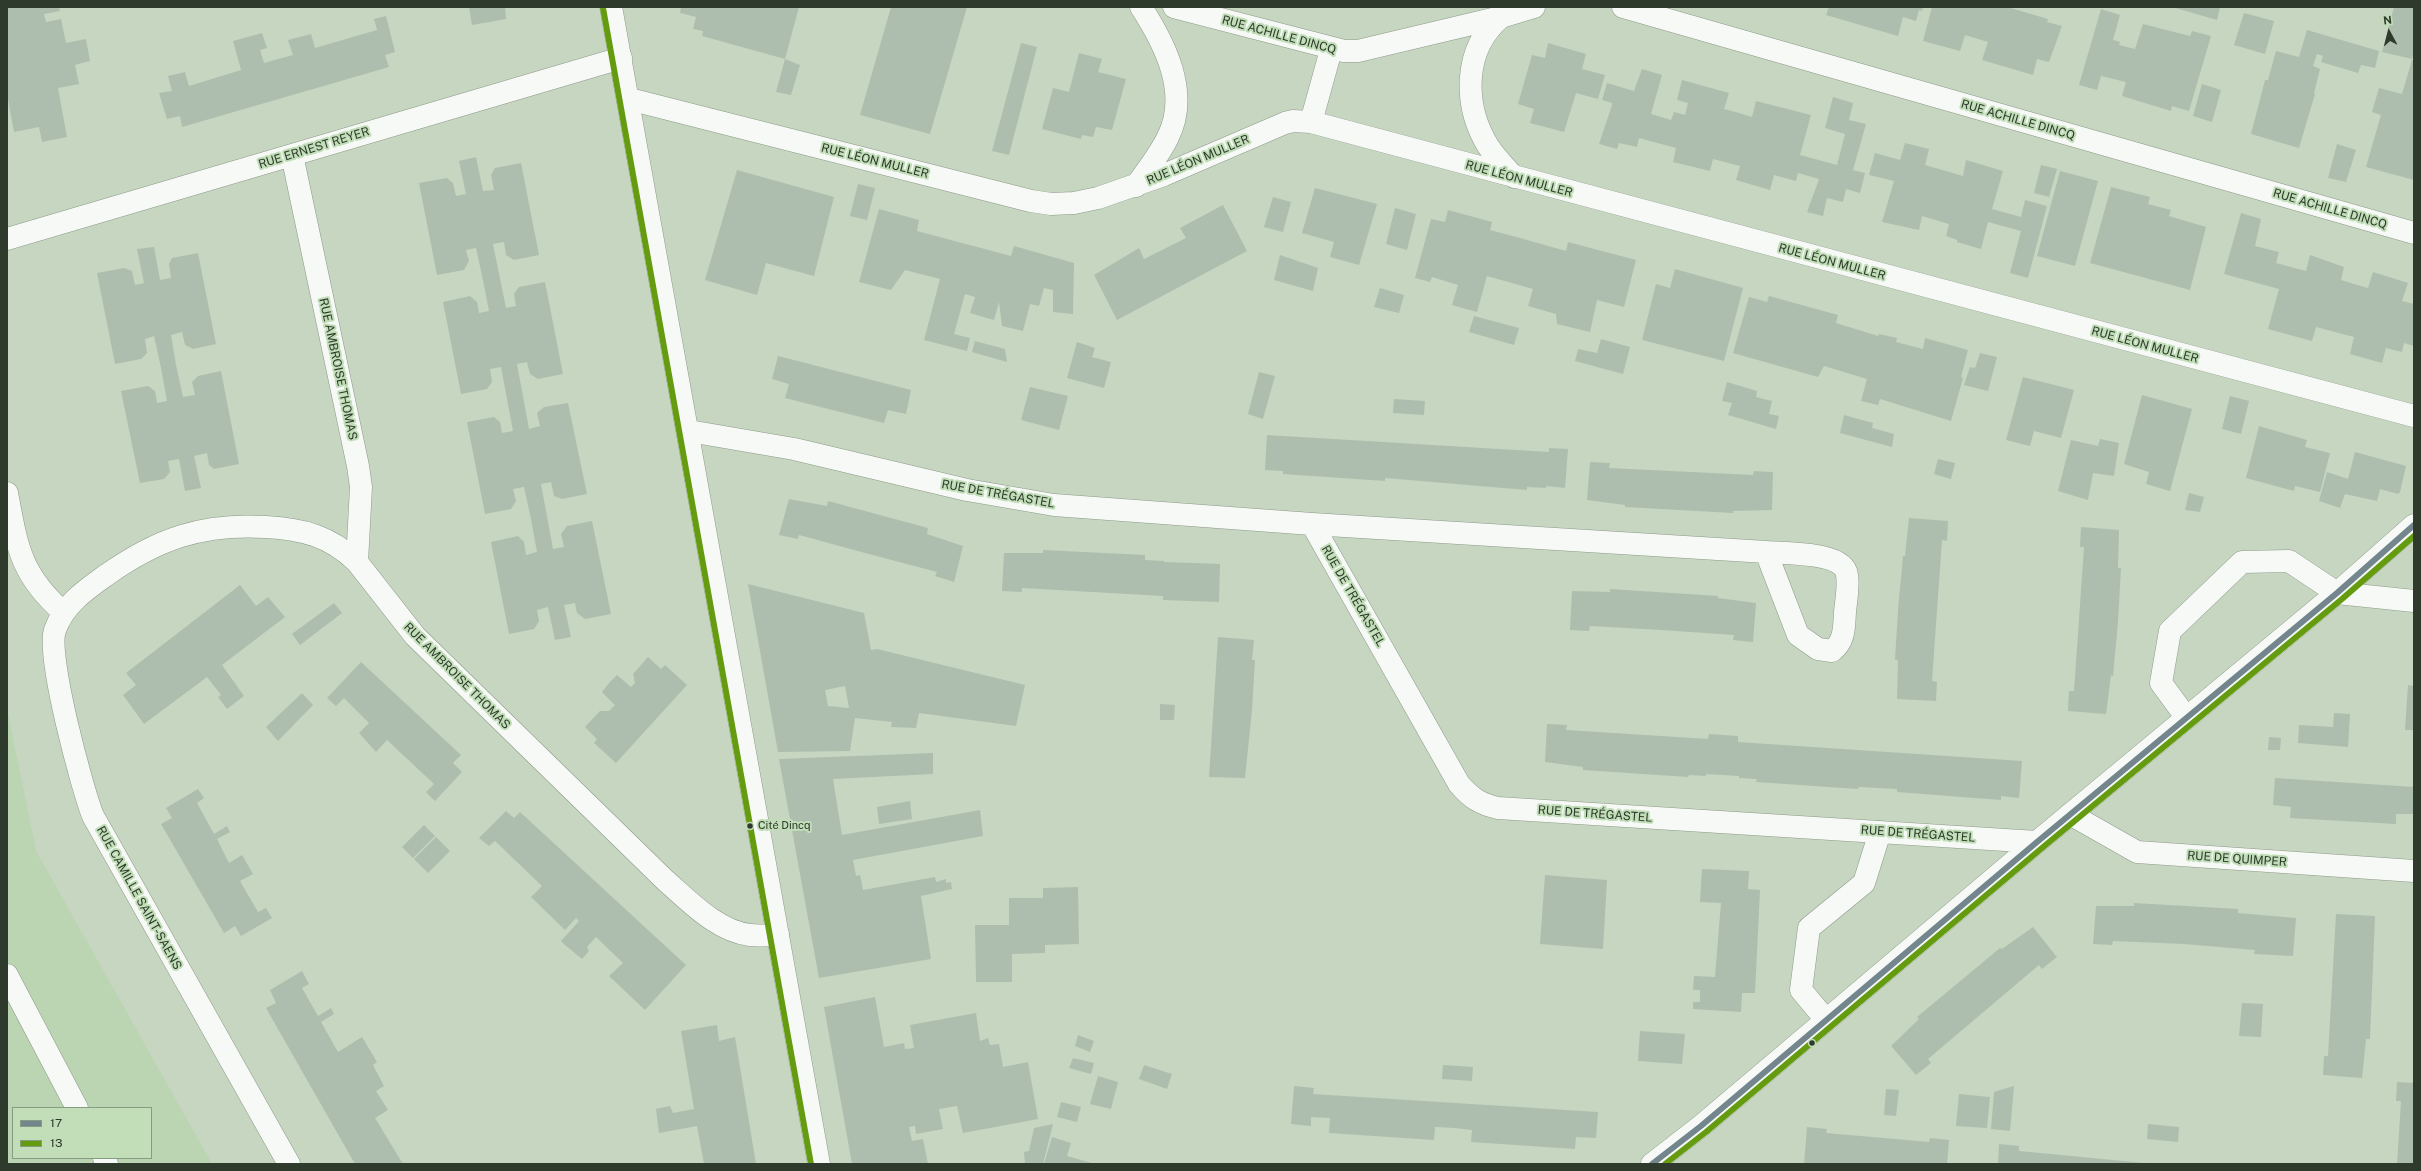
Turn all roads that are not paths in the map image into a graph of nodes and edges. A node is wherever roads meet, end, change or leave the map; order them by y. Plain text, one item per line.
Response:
1 (611, 7) edge
2 (1141, 7) edge
3 (1174, 7) edge
4 (1534, 7) edge
5 (1623, 7) edge
6 (1501, 17) junction
7 (1331, 50) junction
8 (621, 58) junction
9 (629, 99) junction
10 (1311, 122) junction
11 (292, 155) junction
12 (1514, 177) junction
13 (1136, 186) junction
14 (2414, 233) edge
15 (7, 239) edge
16 (2414, 416) edge
17 (688, 431) junction
18 (7, 492) edge
19 (1312, 524) junction
20 (2414, 525) edge
21 (1766, 552) junction
22 (357, 562) junction
23 (2337, 593) junction
24 (2414, 601) edge
25 (63, 612) junction
26 (2186, 717) junction
27 (2070, 814) junction
28 (1880, 832) junction
29 (2037, 842) junction
30 (2414, 871) edge
31 (778, 935) junction
32 (7, 975) edge
33 (1826, 1020) junction
34 (76, 1107) edge
35 (1657, 1162) edge
36 (289, 1164) edge
37 (819, 1164) edge

1 - 8 street
2 - 13 street
3 - 7 street, RUE ACHILLE DINCQ
4 - 6 street, RUE ACHILLE DINCQ
5 - 14 street, RUE ACHILLE DINCQ
6 - 7 street, RUE ACHILLE DINCQ
6 - 12 street, RUE ACHILLE DINCQ
7 - 10 street
8 - 9 street
8 - 11 street, RUE ERNEST REYER
9 - 13 street, RUE LÉON MULLER
9 - 17 street
10 - 12 street, RUE LÉON MULLER
10 - 13 street, RUE LÉON MULLER
11 - 15 street, RUE ERNEST REYER
11 - 22 street, RUE AMBROISE THOMAS
12 - 16 street, RUE LÉON MULLER
17 - 19 street, RUE DE TRÉGASTEL
17 - 31 street
18 - 25 street
19 - 21 street, RUE DE TRÉGASTEL
19 - 28 street, RUE DE TRÉGASTEL
20 - 23 street
21 - 21 street, RUE DE TRÉGASTEL
22 - 25 street
22 - 31 street, RUE AMBROISE THOMAS
23 - 24 street
23 - 26 street
23 - 26 street
25 - 36 street, RUE CAMILLE SAINT-SAENS
26 - 27 street
27 - 29 street
27 - 30 street, RUE DE QUIMPER
28 - 29 street, RUE DE TRÉGASTEL
28 - 33 street
29 - 33 street
31 - 37 street
32 - 34 street
33 - 35 street

